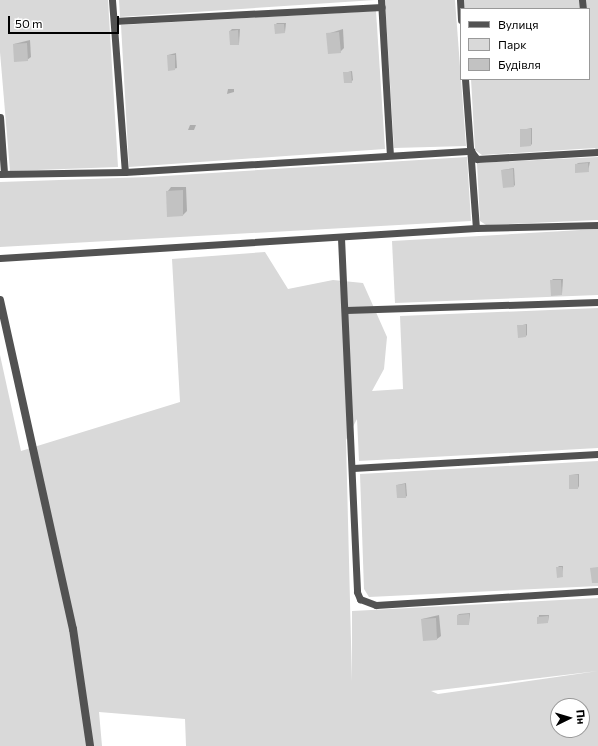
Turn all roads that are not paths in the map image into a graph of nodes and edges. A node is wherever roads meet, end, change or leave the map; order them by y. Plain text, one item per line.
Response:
1 (112, 0) edge
2 (381, 3) edge
3 (114, 21) junction
4 (465, 80) edge
5 (0, 118) edge
6 (471, 151) junction
7 (598, 152) edge
8 (390, 154) junction
9 (125, 172) junction
10 (2, 174) edge
11 (598, 225) edge
12 (476, 228) junction
13 (341, 238) junction
14 (0, 258) edge
15 (0, 300) edge
16 (598, 302) edge
17 (346, 310) junction
18 (598, 454) edge
19 (353, 468) junction
20 (598, 591) edge
21 (90, 746) edge

1 - 3 lane
2 - 3 lane
2 - 8 lane
3 - 9 lane
4 - 6 lane
5 - 10 lane
6 - 7 lane
6 - 8 lane
6 - 12 lane
8 - 9 lane
9 - 10 lane
11 - 12 lane
12 - 13 lane
13 - 14 lane
13 - 17 lane
15 - 21 street
16 - 17 lane
17 - 19 lane
18 - 19 lane
19 - 20 lane

